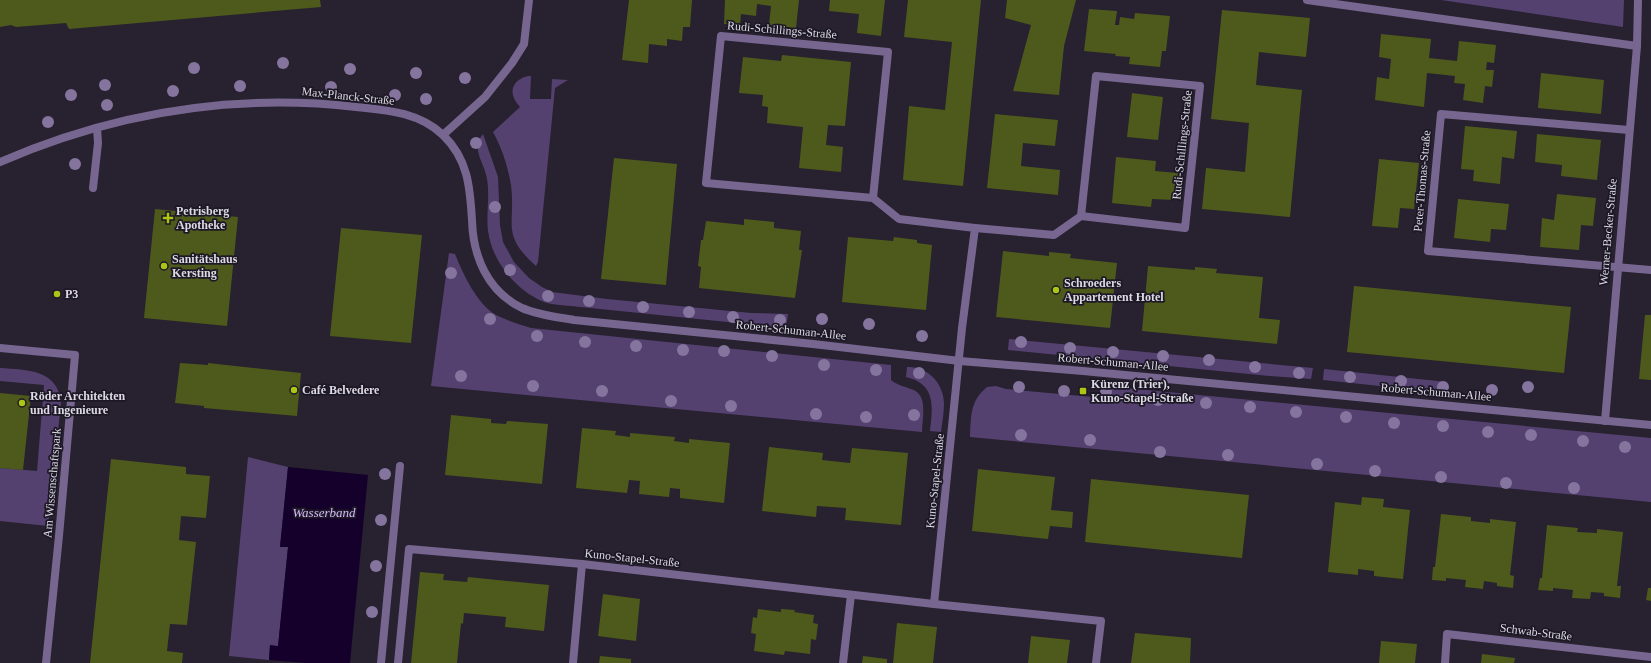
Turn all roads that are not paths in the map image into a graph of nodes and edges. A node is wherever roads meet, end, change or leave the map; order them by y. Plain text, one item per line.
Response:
1 (529, 0) edge
2 (1307, 0) edge
3 (1638, 0) edge
4 (1637, 46) junction
5 (97, 128) junction
6 (1629, 130) junction
7 (442, 135) junction
8 (0, 162) edge
9 (93, 188) dead end
10 (874, 198) junction
11 (1081, 216) junction
12 (975, 228) junction
13 (1617, 267) junction
14 (1651, 270) edge
15 (574, 320) joint
16 (0, 348) edge
17 (960, 361) junction
18 (1605, 420) junction
19 (1651, 425) edge
20 (400, 466) dead end
21 (582, 564) junction
22 (851, 595) junction
23 (934, 604) junction
24 (1651, 657) edge
25 (46, 663) edge
26 (381, 663) edge
27 (398, 663) edge
28 (573, 663) edge
29 (843, 663) edge
30 (1096, 663) edge
31 (1445, 663) edge

1 - 7 street
2 - 4 street
3 - 4 street, Werner-Becker-Straße
4 - 6 street, Werner-Becker-Straße
5 - 7 street, Max-Planck-Straße
5 - 8 street, Max-Planck-Straße
5 - 9 street
6 - 13 street, Werner-Becker-Straße
6 - 13 street, Peter-Thomas-Straße
7 - 15 street, Max-Planck-Straße
10 - 10 street, Rudi-Schillings-Straße
10 - 12 street
11 - 11 street, Rudi-Schillings-Straße
11 - 12 street
12 - 17 street
13 - 14 street
13 - 18 street, Werner-Becker-Straße
15 - 17 street, Robert-Schuman-Allee
16 - 25 street, Am Wissenschaftspark
17 - 18 street, Robert-Schuman-Allee
17 - 23 street, Kuno-Stapel-Straße
18 - 19 street, Robert-Schuman-Allee
20 - 26 street
21 - 22 street, Kuno-Stapel-Straße
21 - 27 street, Kuno-Stapel-Straße
21 - 28 street
22 - 23 street, Kuno-Stapel-Straße
22 - 29 street
23 - 30 street, Kuno-Stapel-Straße
24 - 31 street, Schwab-Straße

